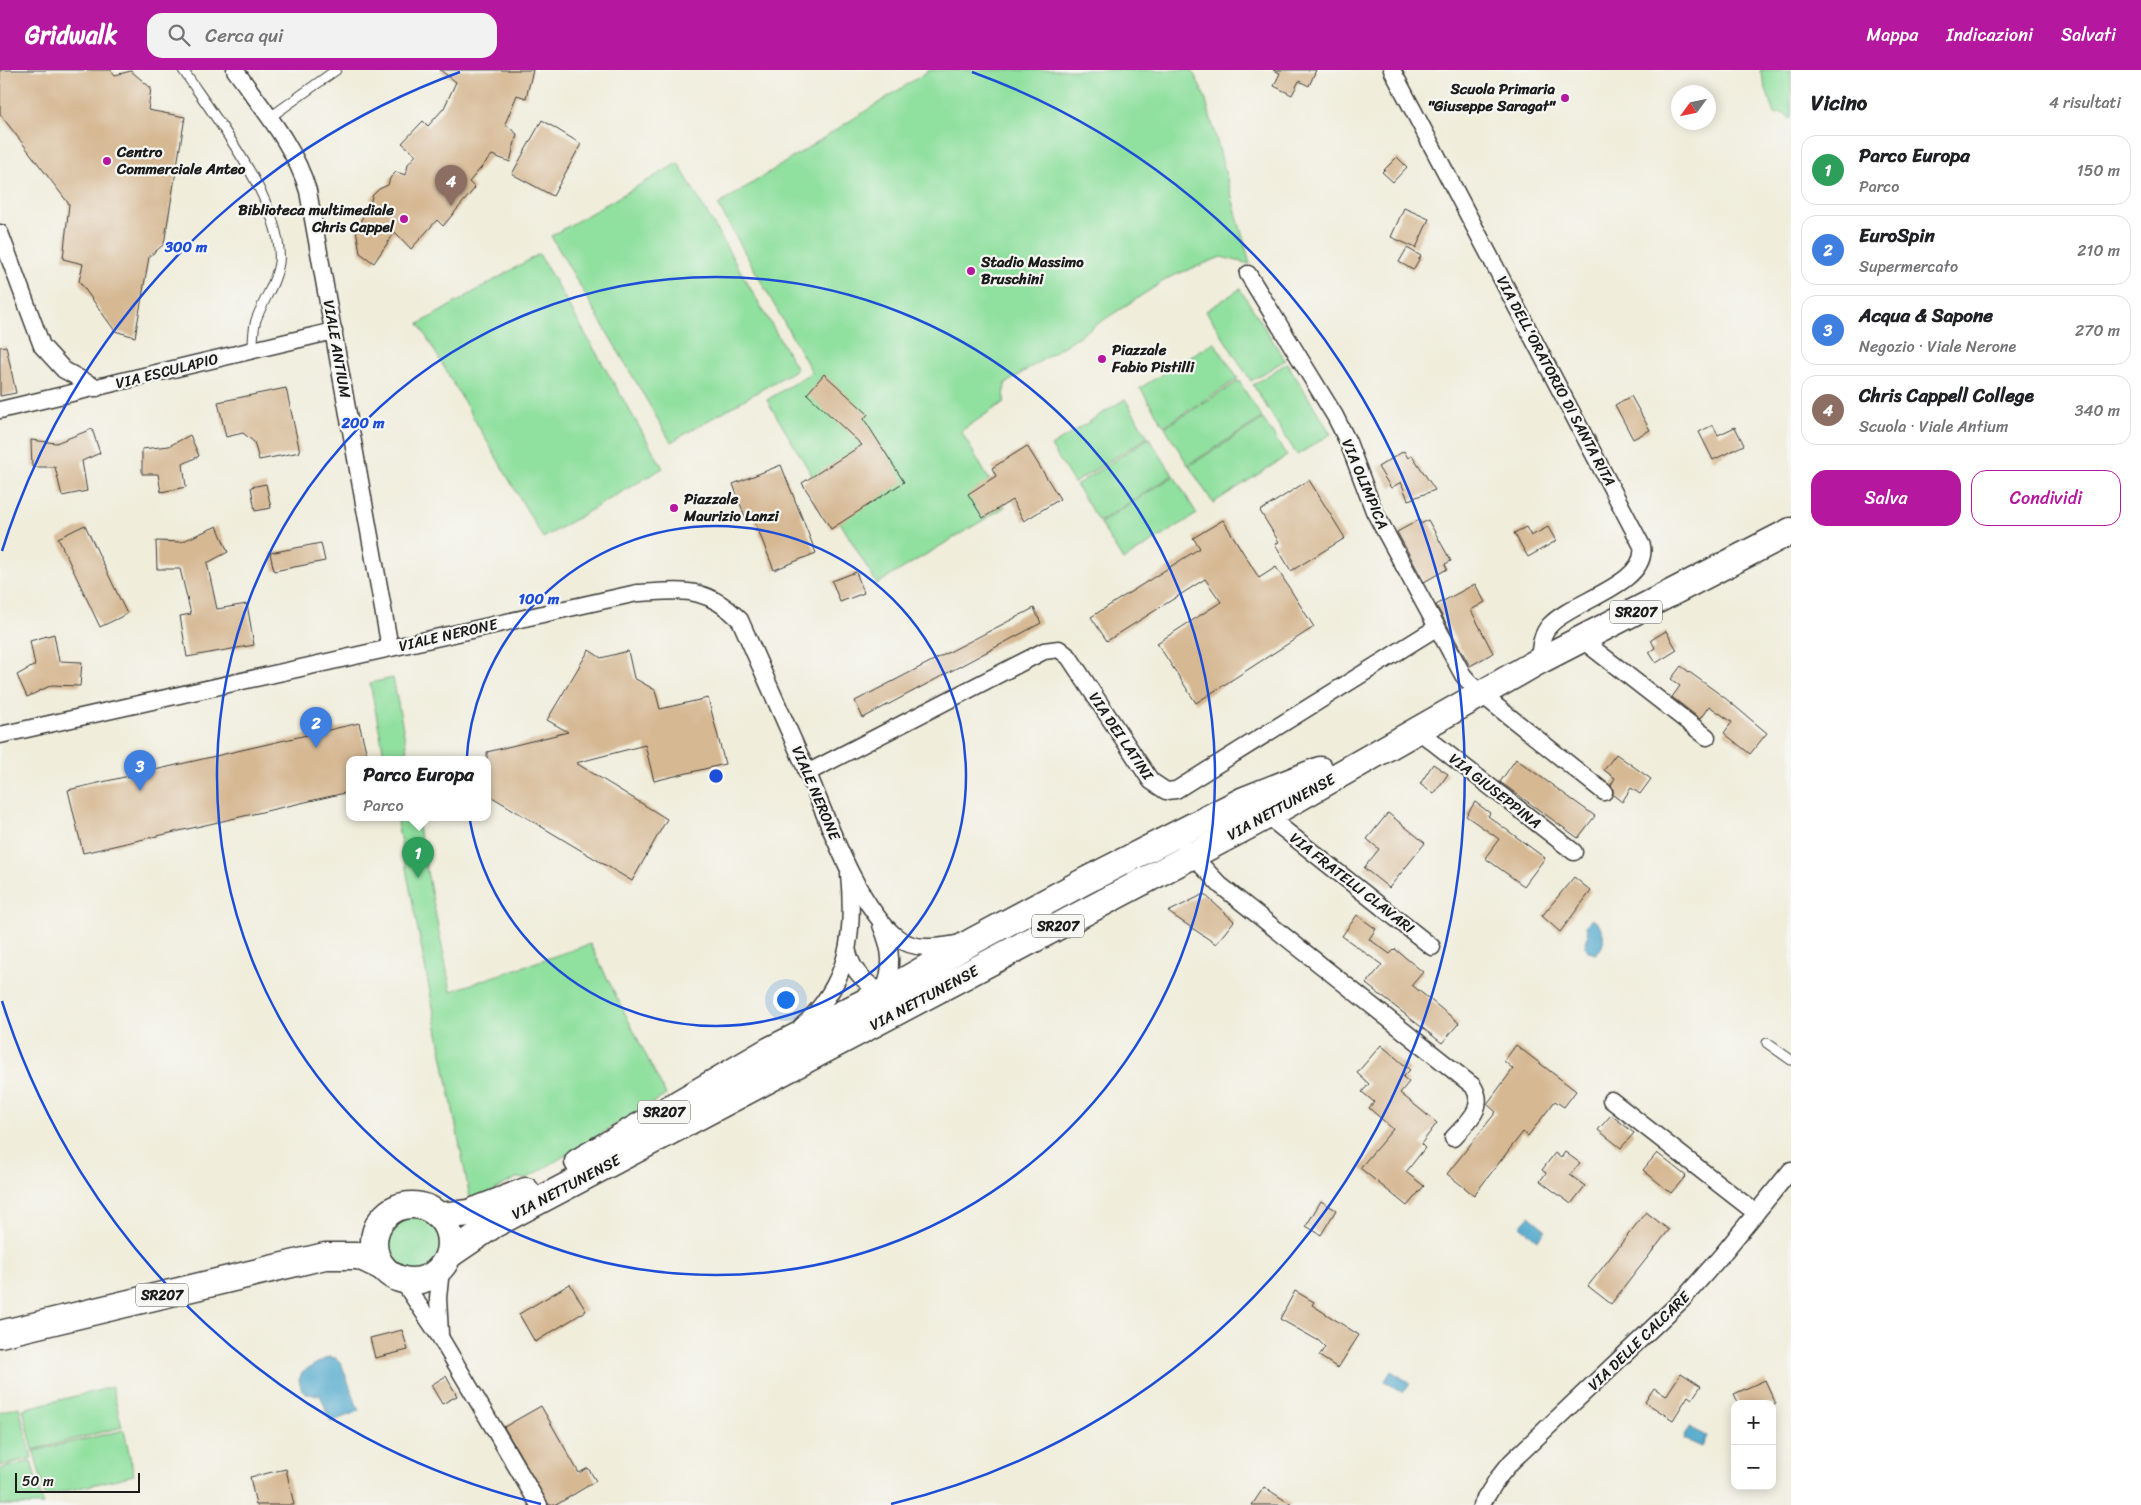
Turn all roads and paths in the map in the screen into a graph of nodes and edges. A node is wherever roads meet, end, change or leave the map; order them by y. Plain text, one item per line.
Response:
1 (183, 70) edge
2 (235, 70) edge
3 (336, 70) edge
4 (1392, 70) edge
5 (270, 118) junction
6 (0, 233) edge
7 (1248, 274) dead end
8 (334, 331) junction
9 (253, 350) junction
10 (97, 388) junction
11 (0, 410) edge
12 (1791, 531) edge
13 (1436, 628) junction
14 (1581, 639) junction
15 (390, 648) junction
16 (1539, 661) junction
17 (1480, 693) junction
18 (1407, 734) junction
19 (0, 735) edge
20 (1707, 737) dead end
21 (807, 772) junction
22 (1604, 792) dead end
23 (1260, 806) junction
24 (1176, 835) junction
25 (1574, 852) dead end
26 (1191, 856) junction
27 (849, 870) junction
28 (877, 916) junction
29 (973, 940) junction
30 (1432, 947) dead end
31 (848, 952) junction
32 (883, 993) junction
33 (926, 997) junction
34 (863, 1030) junction
35 (1767, 1043) dead end
36 (770, 1050) junction
37 (1791, 1060) edge
38 (1611, 1100) dead end
39 (1454, 1138) dead end
40 (1791, 1170) edge
41 (1756, 1213) junction
42 (440, 1216) junction
43 (378, 1224) junction
44 (325, 1256) junction
45 (445, 1262) junction
46 (392, 1274) junction
47 (0, 1334) edge
48 (440, 1337) junction
49 (539, 1505) edge
50 (1481, 1505) edge

1 - 9 lane
2 - 5 street, VIALE ANTIUM
3 - 5 lane
4 - 16 street, VIA DELL'ORATORIO DI SANTA RITA
5 - 8 street, VIALE ANTIUM
6 - 10 street
7 - 13 street, VIA OLIMPICA
8 - 9 street, VIA ESCULAPIO
8 - 15 street, VIALE ANTIUM
9 - 10 street, VIA ESCULAPIO
10 - 11 street, VIA ESCULAPIO
12 - 14 main road, VIA NETTUNENSE / SR207
13 - 17 street, VIA OLIMPICA
13 - 21 street, VIA DEI LATINI
14 - 16 main road, VIA NETTUNENSE / SR207
14 - 20 street
15 - 19 street, VIALE NERONE
15 - 21 street, VIALE NERONE
16 - 17 main road, VIA NETTUNENSE / SR207
17 - 18 main road, VIA NETTUNENSE / SR207
17 - 22 street, VIA OLIMPICA
18 - 23 main road, VIA NETTUNENSE / SR207
18 - 25 street, VIA GIUSEPPINA
21 - 27 street, VIALE NERONE
23 - 24 main road, VIA NETTUNENSE / SR207
23 - 26 main road, VIA NETTUNENSE / SR207
23 - 30 street, VIA FRATELLI CLAVARI
24 - 26 street
24 - 29 main road, VIA NETTUNENSE / SR207
26 - 33 main road, VIA NETTUNENSE / SR207
26 - 39 street
27 - 28 street, VIALE NERONE
27 - 31 street, VIALE NERONE
28 - 29 street, VIALE NERONE
28 - 32 street, VIALE NERONE
29 - 32 main road, VIA NETTUNENSE / SR207
31 - 32 street
31 - 36 street, VIALE NERONE
32 - 33 street
32 - 34 street, VIALE NERONE
32 - 36 main road, VIA NETTUNENSE / SR207
33 - 34 main road, VIA NETTUNENSE / SR207
34 - 45 main road, VIA NETTUNENSE / SR207
35 - 37 lane
36 - 42 main road, VIA NETTUNENSE / SR207
38 - 41 street
40 - 41 street, VIA DELLE CALCARE
41 - 50 street, VIA DELLE CALCARE
42 - 43 main road, SR207
42 - 45 main road
43 - 44 main road, SR207
43 - 46 main road
44 - 46 main road, SR207
44 - 47 main road, SR207
45 - 46 main road, VIA NETTUNENSE / SR207
45 - 48 street
46 - 48 street
48 - 49 street

